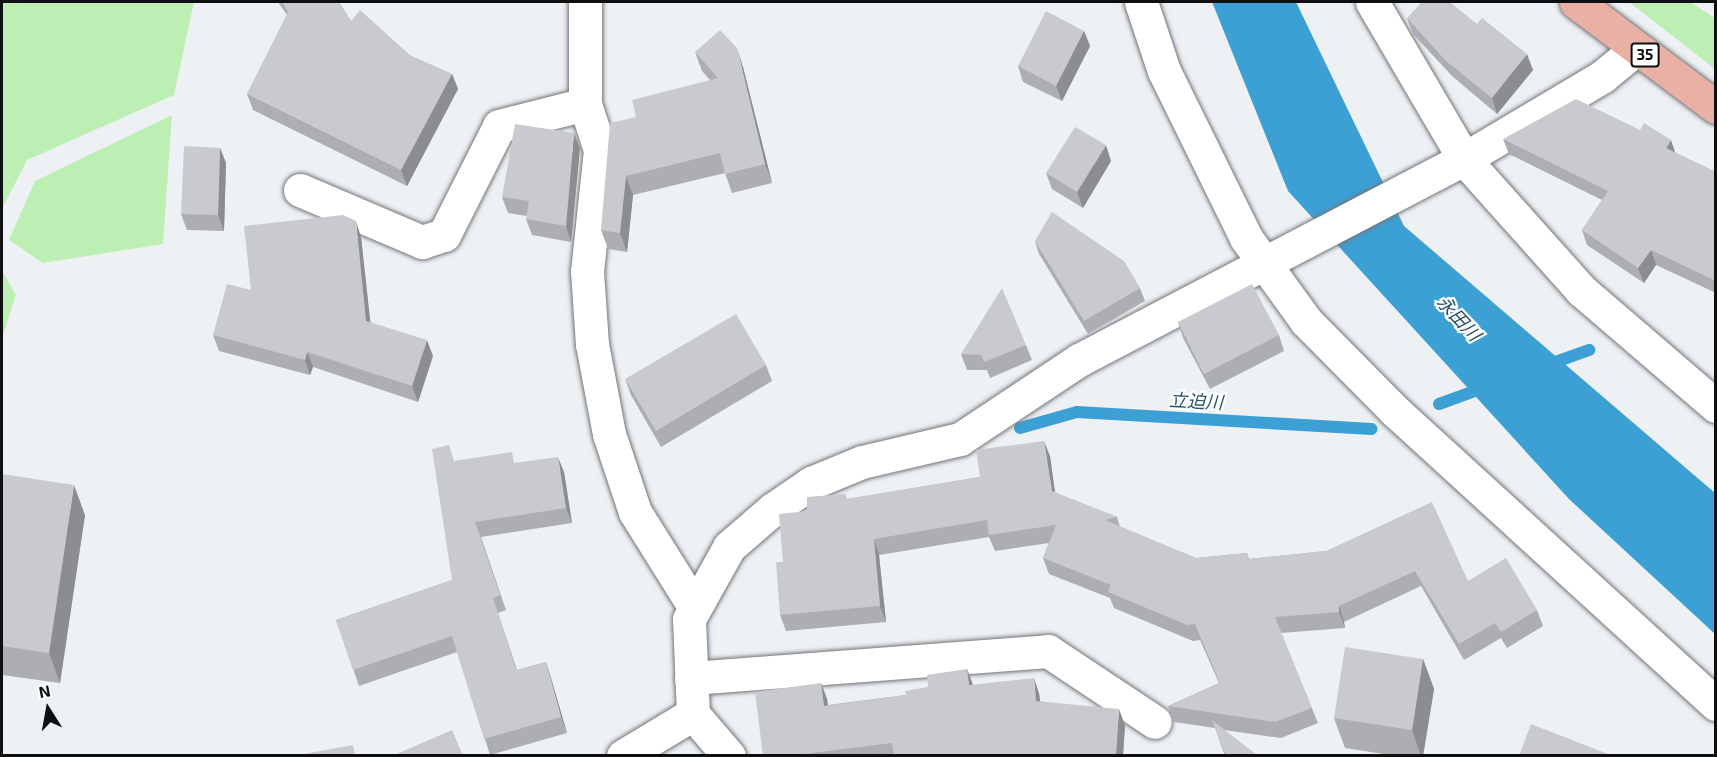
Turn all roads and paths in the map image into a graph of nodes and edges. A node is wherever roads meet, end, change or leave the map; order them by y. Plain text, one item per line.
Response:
1 (585, 2) edge
2 (1141, 2) edge
3 (1372, 2) edge
4 (1576, 2) edge
5 (1636, 49) junction
6 (585, 104) junction
7 (1716, 108) edge
8 (1464, 159) junction
9 (300, 190) dead end
10 (1266, 263) junction
11 (1716, 406) edge
12 (695, 608) junction
13 (691, 678) junction
14 (1716, 704) edge
15 (693, 714) junction
16 (1155, 722) dead end
17 (623, 756) edge
18 (729, 756) edge

1 - 6 street
2 - 10 street
3 - 8 street
4 - 5 main road, 35
5 - 7 main road, 35
5 - 8 street
6 - 9 street
6 - 12 street
8 - 10 street
8 - 11 street
10 - 12 street
10 - 14 street
12 - 13 street
13 - 15 street
13 - 16 street
15 - 17 street
15 - 18 street

